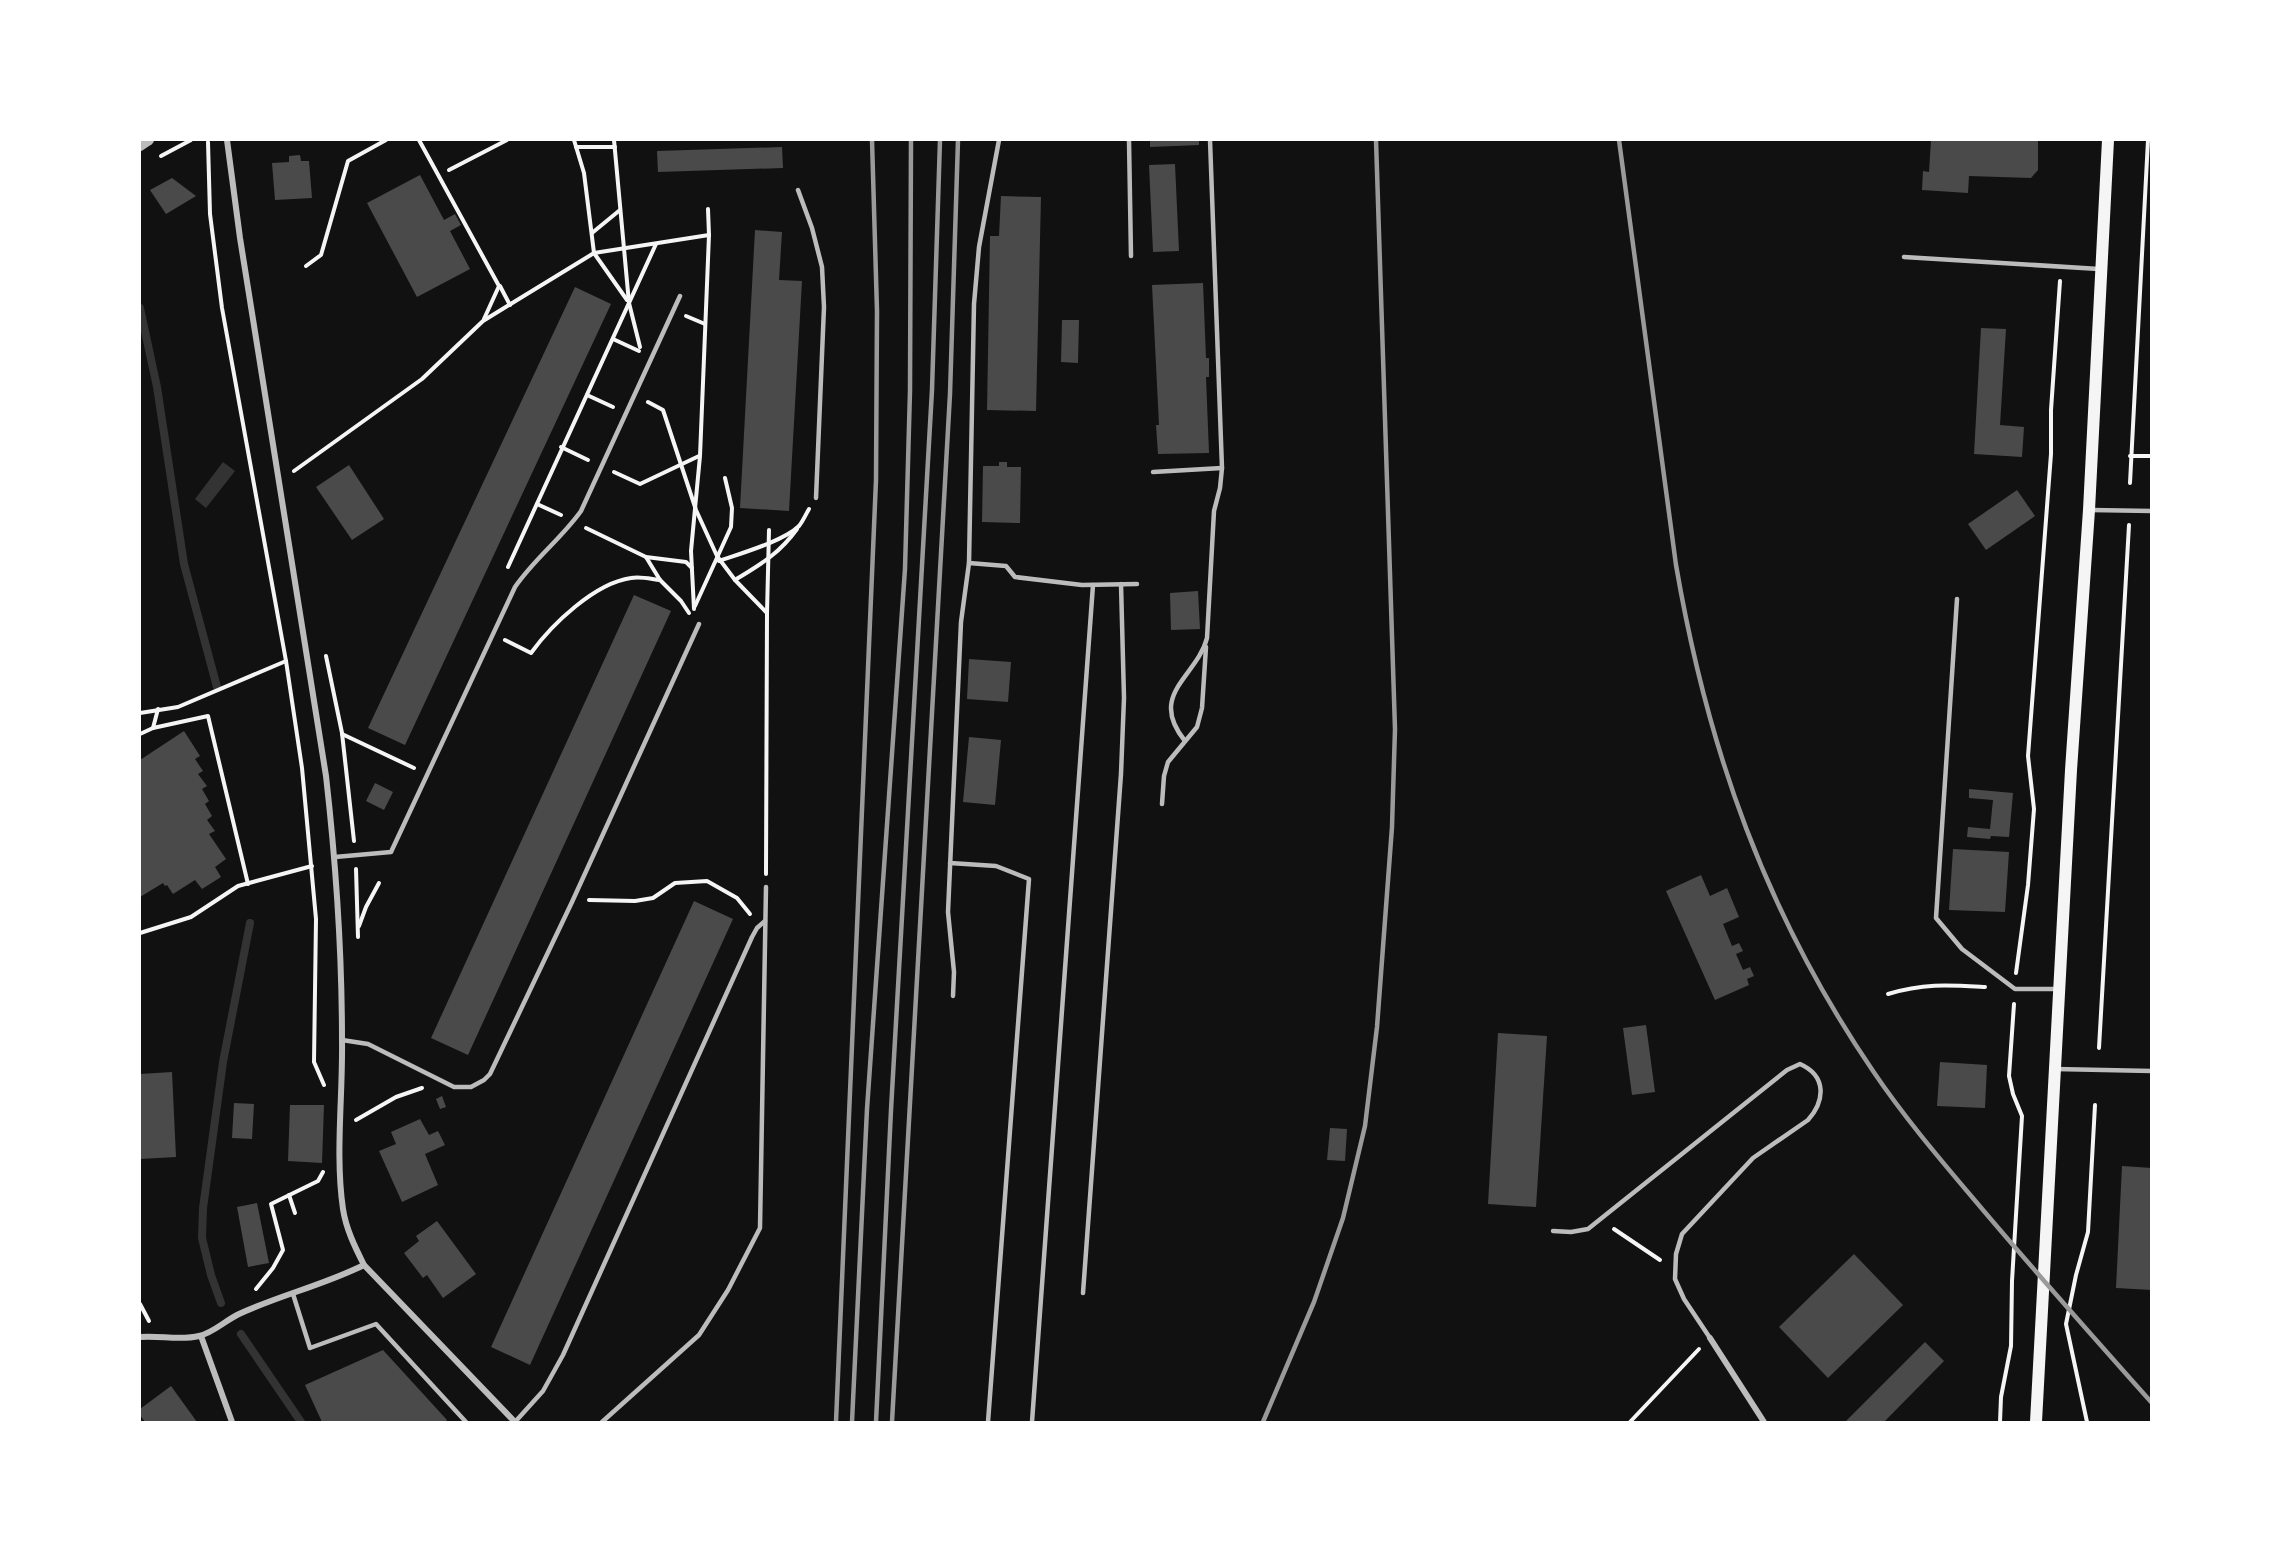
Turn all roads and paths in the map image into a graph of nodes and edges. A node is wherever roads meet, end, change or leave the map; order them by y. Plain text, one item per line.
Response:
1 (149, 140) edge
2 (184, 140) edge
3 (190, 140) edge
4 (205, 140) edge
5 (227, 140) edge
6 (386, 140) edge
7 (420, 140) edge
8 (507, 140) edge
9 (574, 140) edge
10 (614, 140) edge
11 (999, 140) edge
12 (1129, 140) edge
13 (1210, 140) edge
14 (2108, 140) edge
15 (2148, 140) edge
16 (140, 146) edge
17 (576, 147) junction
18 (615, 147) junction
19 (450, 170) dead end
20 (798, 190) dead end
21 (708, 209) dead end
22 (620, 210) junction
23 (592, 234) junction
24 (709, 235) junction
25 (657, 243) junction
26 (623, 248) junction
27 (594, 253) junction
28 (1131, 255) dead end
29 (1904, 256) dead end
30 (306, 266) dead end
31 (2060, 267) junction
32 (2101, 270) junction
33 (499, 286) junction
34 (680, 296) dead end
35 (629, 303) junction
36 (510, 305) junction
37 (483, 321) junction
38 (613, 339) junction
39 (641, 351) junction
40 (652, 357) junction
41 (587, 395) junction
42 (634, 395) junction
43 (626, 412) junction
44 (561, 447) junction
45 (700, 456) junction
46 (2130, 456) junction
47 (2151, 456) edge
48 (291, 465) dead end
49 (681, 465) junction
50 (601, 466) junction
51 (1222, 468) junction
52 (1153, 472) dead end
53 (725, 478) dead end
54 (2130, 483) dead end
55 (816, 498) joint
56 (537, 504) junction
57 (696, 510) junction
58 (2089, 510) junction
59 (2151, 511) edge
60 (2129, 519) dead end
61 (574, 522) junction
62 (799, 526) junction
63 (769, 530) dead end
64 (769, 542) junction
65 (691, 551) junction
66 (646, 556) junction
67 (718, 558) junction
68 (769, 559) junction
69 (686, 562) junction
70 (969, 563) junction
71 (692, 568) junction
72 (504, 576) dead end
73 (735, 579) junction
74 (660, 580) junction
75 (1121, 584) junction
76 (1137, 584) dead end
77 (1093, 585) junction
78 (1957, 599) dead end
79 (693, 609) junction
80 (767, 613) junction
81 (690, 617) junction
82 (699, 624) joint
83 (493, 634) junction
84 (1207, 638) junction
85 (324, 648) dead end
86 (286, 661) junction
87 (158, 709) junction
88 (140, 713) edge
89 (153, 728) junction
90 (140, 734) edge
91 (1185, 741) junction
92 (420, 758) dead end
93 (415, 769) junction
94 (428, 775) junction
95 (410, 778) dead end
96 (1162, 804) dead end
97 (354, 842) dead end
98 (361, 842) dead end
99 (335, 857) junction
100 (950, 863) junction
101 (312, 866) junction
102 (248, 884) junction
103 (379, 884) dead end
104 (766, 887) joint
105 (572, 902) junction
106 (765, 921) junction
107 (757, 928) junction
108 (358, 929) dead end
109 (140, 933) edge
110 (2015, 989) junction
111 (2059, 989) junction
112 (1888, 994) dead end
113 (953, 996) dead end
114 (342, 1040) junction
115 (2098, 1048) dead end
116 (2055, 1069) junction
117 (2151, 1071) edge
118 (440, 1080) junction
119 (328, 1093) dead end
120 (2096, 1105) dead end
121 (341, 1131) junction
122 (325, 1163) dead end
123 (289, 1195) junction
124 (295, 1213) dead end
125 (1601, 1221) junction
126 (1553, 1231) dead end
127 (364, 1264) junction
128 (1675, 1271) junction
129 (1083, 1293) dead end
130 (293, 1294) junction
131 (239, 1314) junction
132 (201, 1336) junction
133 (140, 1337) edge
134 (1710, 1338) junction
135 (232, 1422) edge
136 (466, 1422) edge
137 (515, 1422) edge
138 (602, 1422) edge
139 (988, 1422) edge
140 (1032, 1422) edge
141 (1630, 1422) edge
142 (1764, 1422) edge
143 (2000, 1422) edge
144 (2036, 1422) edge
145 (2086, 1422) edge

1 - 16 street
2 - 3 path
4 - 86 path
5 - 99 street
6 - 30 path
7 - 33 path
8 - 19 path
9 - 17 path
10 - 18 path
11 - 70 lane
12 - 28 lane
13 - 51 lane
14 - 32 main road
15 - 46 path
17 - 18 path
17 - 23 path
18 - 22 path
20 - 55 lane
21 - 24 path
22 - 23 path
22 - 26 path
23 - 27 path
24 - 25 path
24 - 45 path
25 - 26 path
25 - 35 path
26 - 27 path
26 - 35 path
27 - 35 path
27 - 36 path
29 - 31 lane
31 - 32 lane
31 - 110 path
32 - 58 main road
33 - 36 path
33 - 37 path
34 - 40 lane
35 - 38 path
35 - 39 path
36 - 37 path
37 - 48 path
38 - 39 path
38 - 41 path
39 - 40 path
40 - 42 lane
41 - 43 path
41 - 44 path
42 - 43 lane
42 - 49 path
43 - 50 lane
44 - 50 path
44 - 56 path
45 - 49 path
45 - 57 path
46 - 47 path
46 - 54 path
49 - 50 path
49 - 57 path
50 - 61 lane
51 - 52 lane
51 - 84 lane
53 - 67 path
55 - 62 path
56 - 61 path
56 - 72 path
57 - 65 path
57 - 67 path
58 - 59 lane
58 - 111 main road
60 - 115 path
61 - 66 path
61 - 83 lane
62 - 64 path
62 - 68 path
63 - 64 path
64 - 67 path
64 - 68 path
65 - 69 path
65 - 71 path
66 - 69 path
66 - 74 path
67 - 73 path
67 - 79 path
68 - 73 path
68 - 80 path
69 - 71 path
70 - 77 lane
70 - 100 lane
71 - 79 path
73 - 80 path
74 - 81 path
74 - 83 path
75 - 76 lane
75 - 77 lane
75 - 129 lane
77 - 140 lane
78 - 110 lane
79 - 81 path
80 - 104 path
81 - 82 path
82 - 105 lane
83 - 94 lane
84 - 91 lane
84 - 91 lane
85 - 93 path
86 - 87 path
86 - 101 path
87 - 88 path
87 - 89 path
89 - 90 path
89 - 102 path
91 - 96 lane
92 - 93 path
93 - 94 path
93 - 95 path
94 - 99 lane
97 - 98 path
99 - 114 street
100 - 113 lane
100 - 139 lane
101 - 102 path
101 - 119 path
102 - 109 path
103 - 108 path
104 - 106 lane
105 - 107 path
105 - 118 lane
106 - 107 lane
106 - 138 lane
107 - 137 lane
110 - 111 lane
110 - 112 path
110 - 143 path
111 - 116 main road
114 - 118 lane
114 - 121 street
116 - 117 lane
116 - 144 main road
118 - 121 path
120 - 145 path
121 - 127 street
122 - 123 path
123 - 124 path
123 - 131 path
125 - 126 lane
125 - 128 path
125 - 128 lane
127 - 130 street
127 - 137 street
128 - 134 lane
130 - 131 street
130 - 136 lane
131 - 132 street
132 - 133 street
132 - 135 street
134 - 141 path
134 - 142 street

